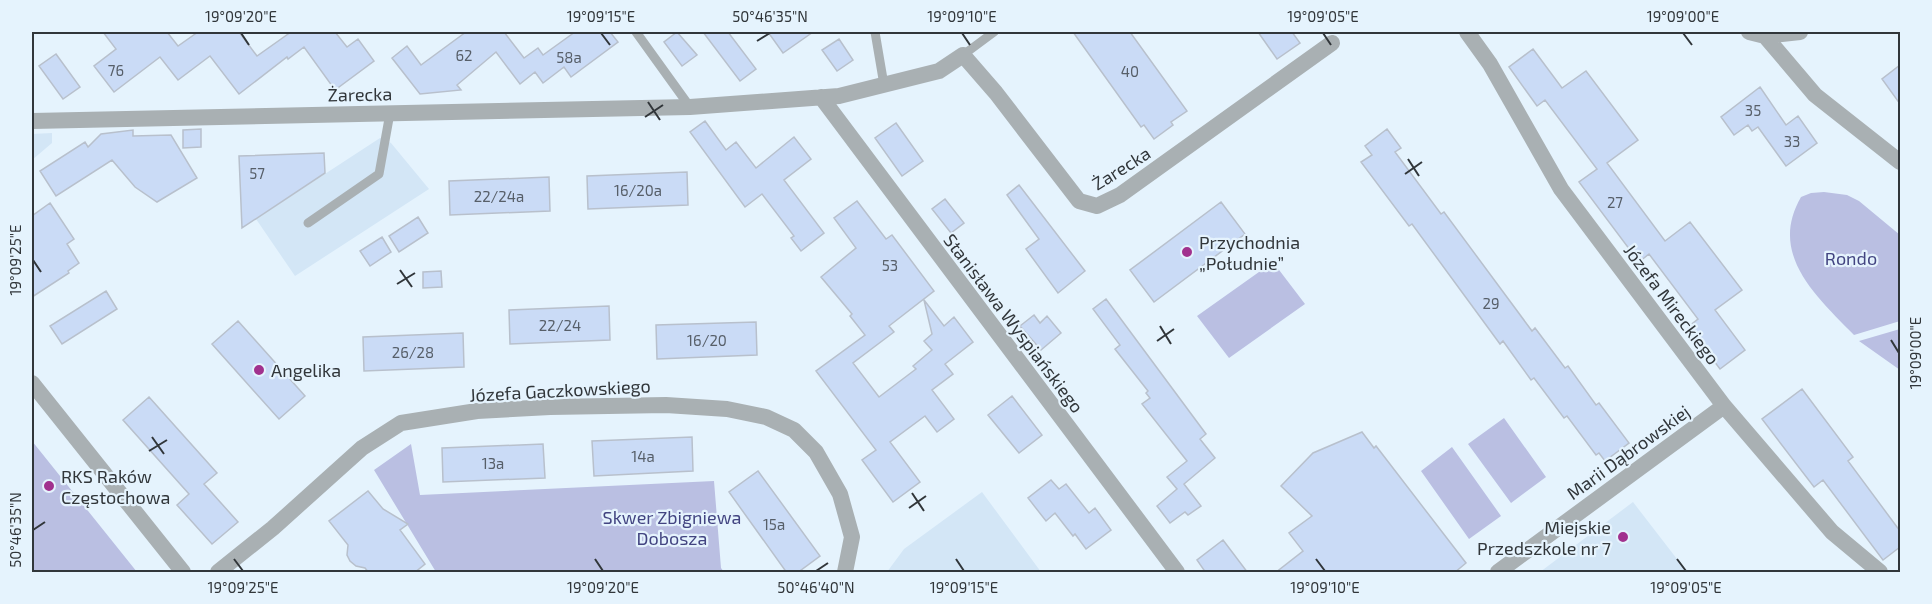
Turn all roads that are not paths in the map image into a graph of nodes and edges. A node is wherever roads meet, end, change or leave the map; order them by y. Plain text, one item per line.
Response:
1 (636, 32) edge
2 (875, 32) edge
3 (994, 32) edge
4 (1467, 32) edge
5 (1800, 32) edge
6 (1757, 34) edge
7 (1335, 38) dead end
8 (963, 55) junction
9 (884, 85) junction
10 (821, 97) junction
11 (690, 107) junction
12 (390, 113) junction
13 (32, 121) edge
14 (1900, 162) edge
15 (308, 223) dead end
16 (32, 383) edge
17 (1724, 406) junction
18 (183, 573) edge
19 (218, 573) edge
20 (845, 573) edge
21 (1177, 573) edge
22 (1498, 573) edge
23 (1880, 573) edge

1 - 11 lane
2 - 9 lane
3 - 8 lane, Żarecka
4 - 17 street, Józefa Mireckiego
5 - 6 street
6 - 14 street
7 - 8 street, Żarecka
8 - 9 street, Żarecka
9 - 10 street, Żarecka
10 - 11 street, Żarecka
10 - 21 street, Stanisława Wyspiańskiego
11 - 12 street, Żarecka
12 - 13 street, Żarecka
12 - 15 lane
16 - 18 street
17 - 22 street, Marii Dąbrowskiej
17 - 23 street, Józefa Mireckiego
19 - 20 street, Józefa Gaczkowskiego

